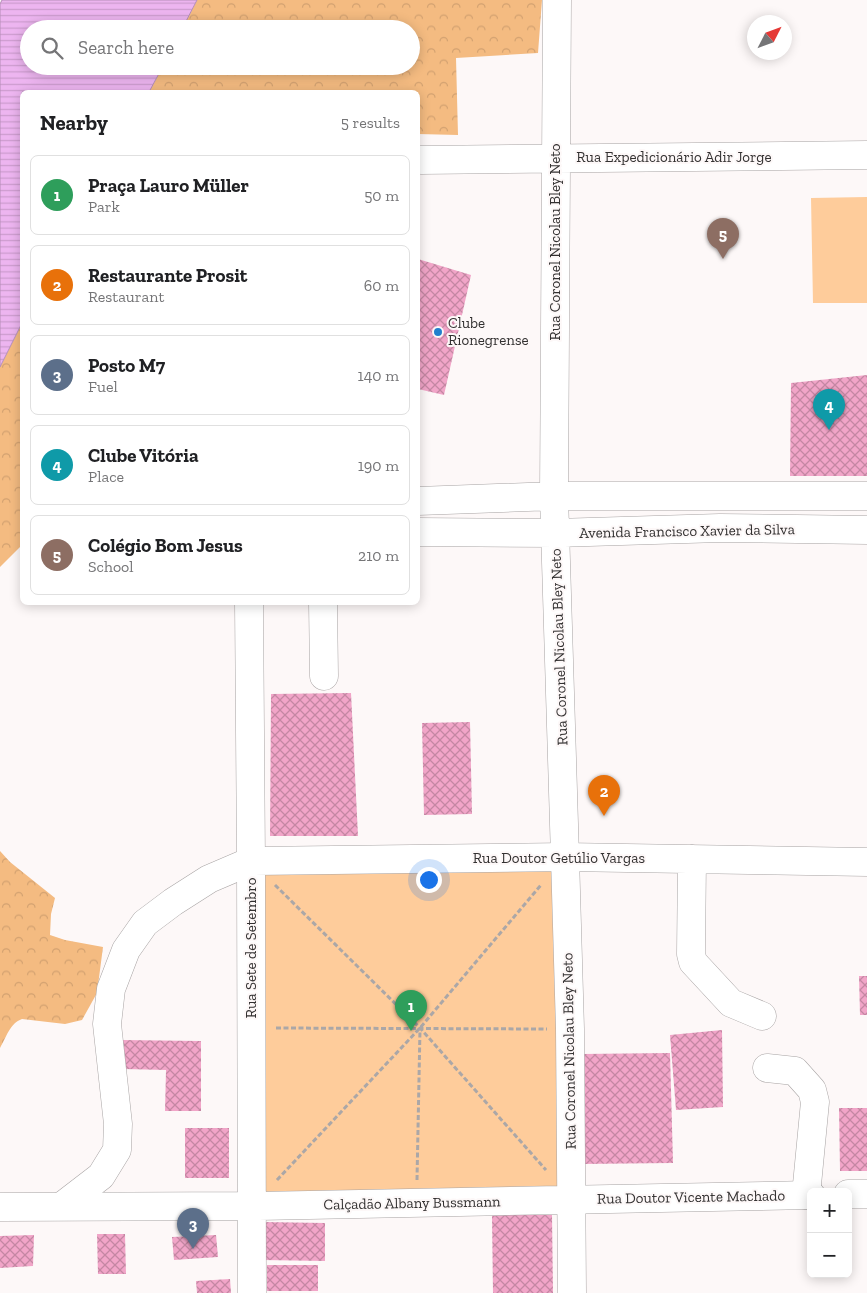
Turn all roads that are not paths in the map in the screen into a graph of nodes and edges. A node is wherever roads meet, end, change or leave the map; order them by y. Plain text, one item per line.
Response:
1 (557, 0) edge
2 (867, 155) edge
3 (556, 158) junction
4 (421, 160) dead end
5 (554, 496) junction
6 (867, 496) edge
7 (722, 497) junction
8 (420, 500) edge
9 (720, 528) junction
10 (867, 530) edge
11 (420, 532) edge
12 (556, 533) junction
13 (249, 605) edge
14 (323, 605) edge
15 (324, 676) dead end
16 (565, 857) junction
17 (692, 859) junction
18 (251, 861) junction
19 (867, 862) edge
20 (762, 1016) dead end
21 (767, 1068) dead end
22 (809, 1188) edge
23 (852, 1194) edge
24 (867, 1194) edge
25 (807, 1195) edge
26 (571, 1199) junction
27 (62, 1206) junction
28 (252, 1206) junction
29 (0, 1207) edge
30 (252, 1293) edge
31 (572, 1293) edge

1 - 3 street, Rua Coronel Nicolau Bley Neto
2 - 3 street, Rua Expedicionário Adir Jorge
3 - 4 street, Rua Expedicionário Adir Jorge
3 - 5 street, Rua Coronel Nicolau Bley Neto
5 - 7 street
5 - 8 street
5 - 12 street, Rua Coronel Nicolau Bley Neto
6 - 7 street
7 - 9 street
9 - 10 street, Avenida Francisco Xavier da Silva
9 - 12 street, Avenida Francisco Xavier da Silva
11 - 12 street, Avenida Francisco Xavier da Silva
12 - 16 street, Rua Coronel Nicolau Bley Neto
13 - 18 street, Rua Sete de Setembro
14 - 15 street
16 - 17 street, Rua Doutor Getúlio Vargas
16 - 18 street, Rua Doutor Getúlio Vargas
16 - 26 street, Rua Coronel Nicolau Bley Neto
17 - 19 street, Rua Doutor Getúlio Vargas
17 - 20 street
18 - 27 street
18 - 28 street, Rua Sete de Setembro
21 - 22 street
23 - 24 street
25 - 26 street, Rua Doutor Vicente Machado
26 - 28 street, Calçadão Albany Bussmann
26 - 31 street, Rua Coronel Nicolau Bley Neto
27 - 28 street
27 - 29 street
28 - 30 street, Rua Sete de Setembro

